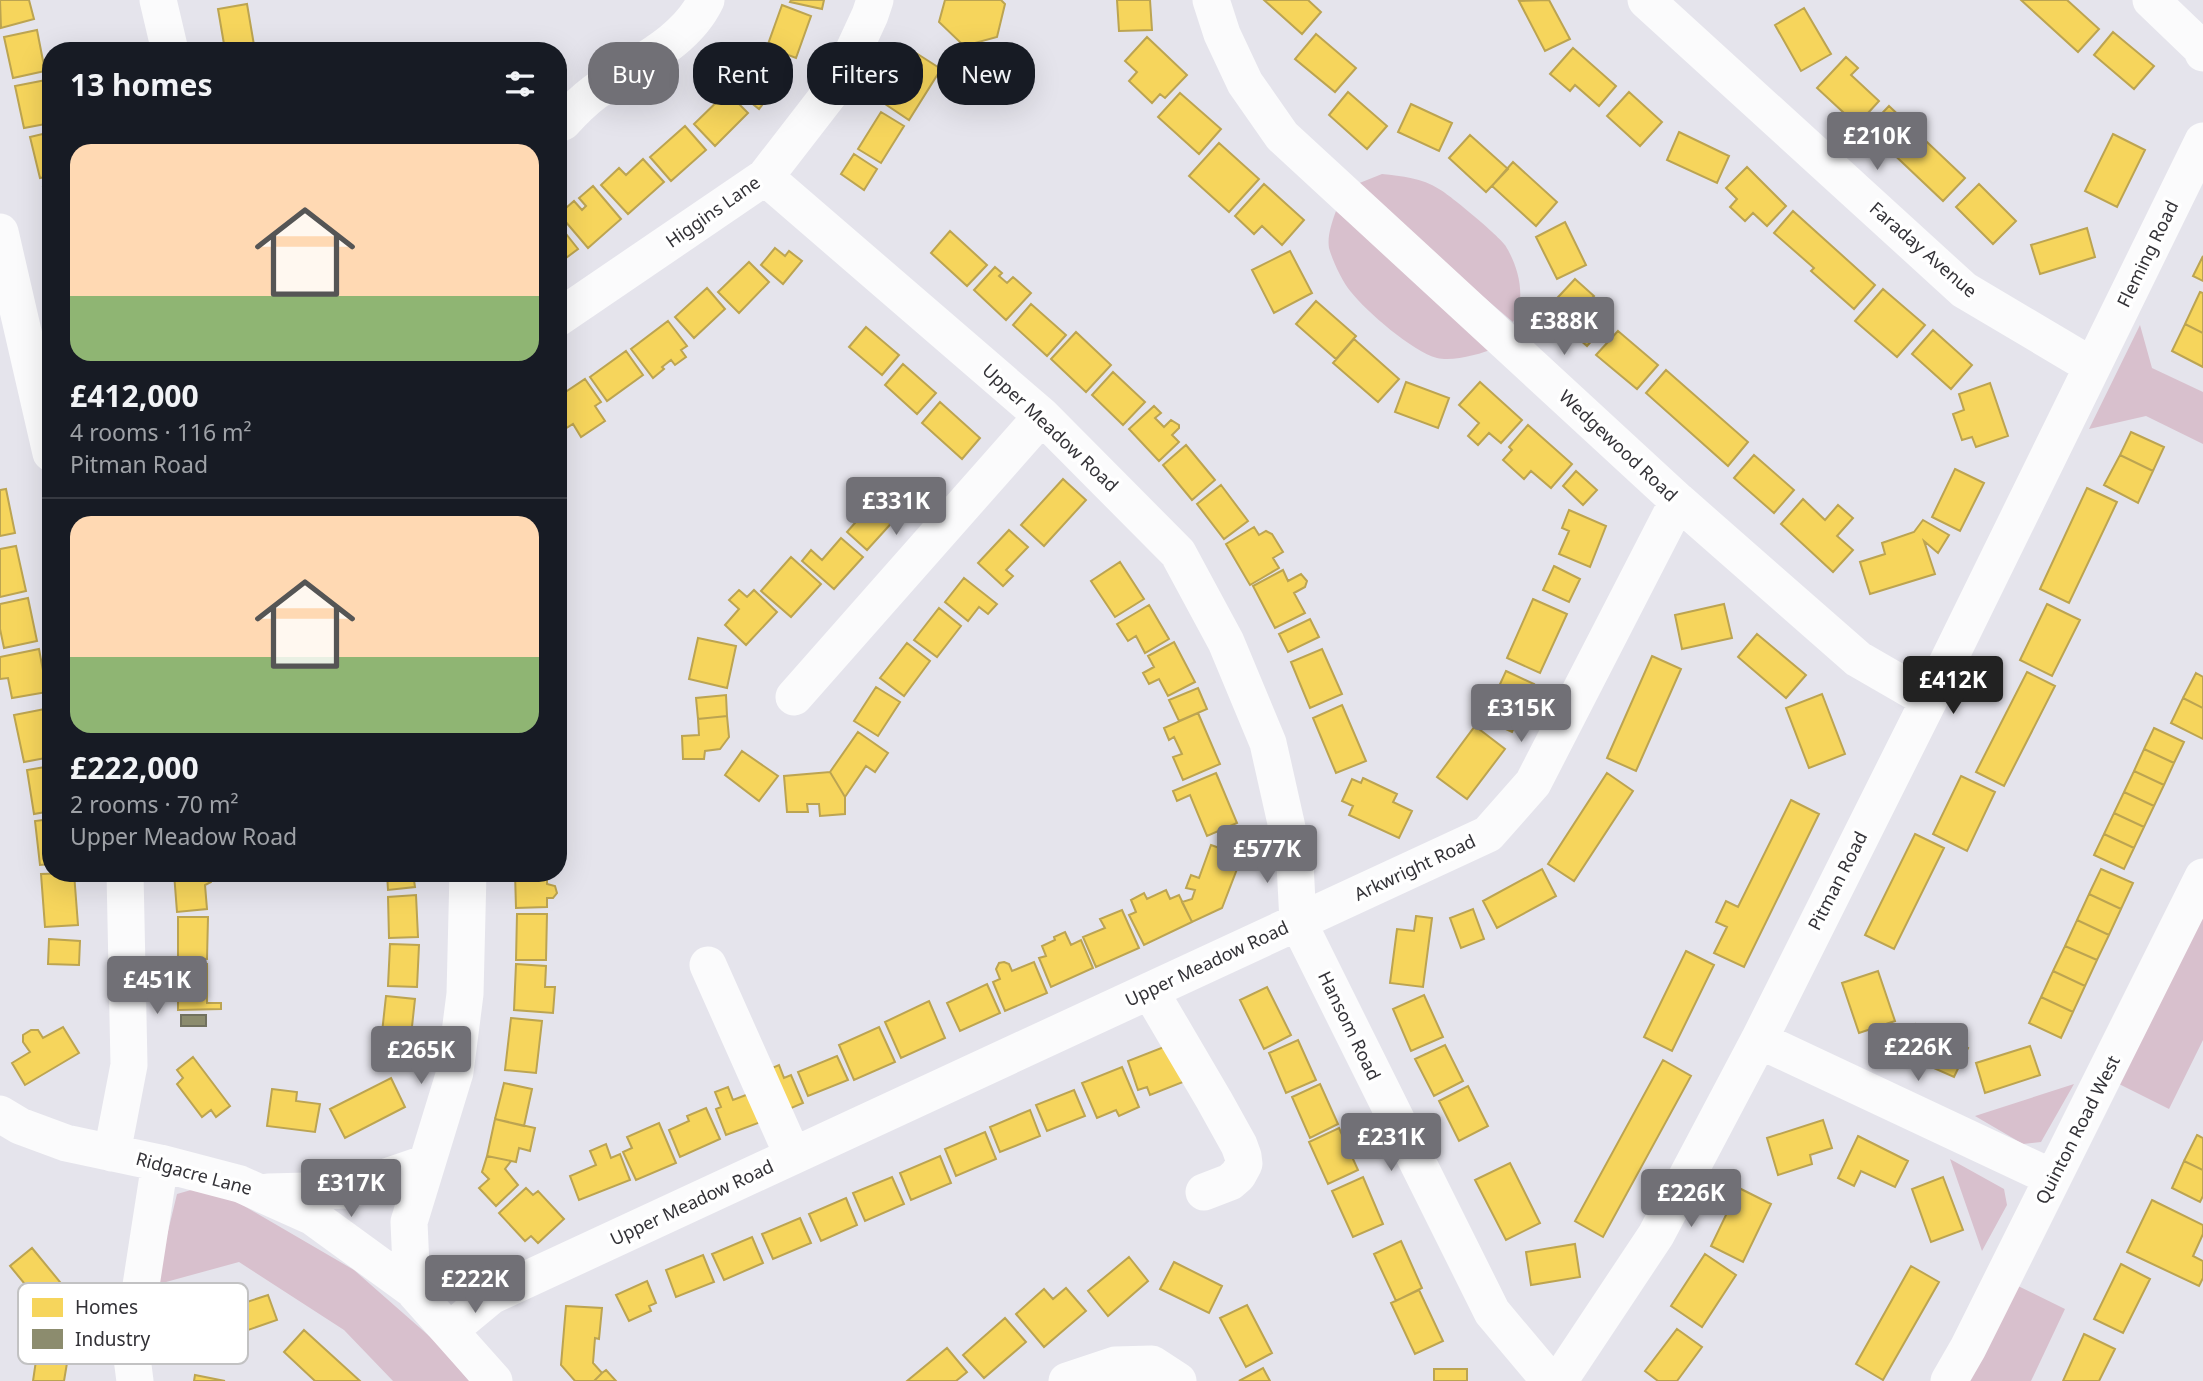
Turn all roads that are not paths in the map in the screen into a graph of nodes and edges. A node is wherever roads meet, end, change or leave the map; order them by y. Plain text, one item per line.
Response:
1 (158, 0) edge
2 (706, 0) edge
3 (875, 0) edge
4 (1212, 0) edge
5 (1646, 0) edge
6 (2151, 0) edge
7 (168, 42) edge
8 (2203, 53) edge
9 (567, 118) edge
10 (2203, 141) edge
11 (765, 177) junction
12 (0, 232) edge
13 (567, 312) edge
14 (2092, 366) junction
15 (42, 414) edge
16 (1042, 416) junction
17 (1678, 501) junction
18 (794, 696) dead end
19 (1929, 700) junction
20 (2203, 877) edge
21 (125, 882) edge
22 (468, 882) edge
23 (1298, 922) junction
24 (708, 965) dead end
25 (1150, 991) junction
26 (1759, 1040) junction
27 (0, 1114) edge
28 (112, 1153) junction
29 (793, 1156) junction
30 (160, 1163) junction
31 (427, 1163) junction
32 (2053, 1178) junction
33 (260, 1192) junction
34 (1204, 1192) dead end
35 (141, 1283) edge
36 (412, 1289) junction
37 (450, 1329) junction
38 (494, 1381) edge
39 (1067, 1381) edge
40 (1178, 1381) edge
41 (1550, 1381) edge
42 (1559, 1381) edge
43 (1949, 1381) edge

1 - 7 street
2 - 9 street
3 - 11 street, Higgins Lane
4 - 17 street, Wedgewood Road
5 - 14 street, Faraday Avenue
6 - 8 street
10 - 14 street, Fleming Road
11 - 13 street, Higgins Lane
11 - 16 street, Upper Meadow Road
12 - 15 street
14 - 19 street, Pitman Road
16 - 18 street
16 - 23 street, Upper Meadow Road
17 - 19 street, Wedgewood Road
17 - 23 street, Arkwright Road
19 - 26 street, Pitman Road
20 - 32 street, Quinton Road West
21 - 28 street
22 - 31 street
23 - 25 street, Upper Meadow Road
23 - 41 street, Hansom Road
24 - 29 street
25 - 29 street, Upper Meadow Road
25 - 34 street
26 - 32 street
26 - 42 street, Pitman Road
27 - 28 street, Ridgacre Lane
28 - 30 street, Ridgacre Lane
29 - 37 street, Upper Meadow Road
30 - 33 street, Ridgacre Lane
30 - 35 street
31 - 33 street
31 - 36 street
32 - 43 street, Quinton Road West
33 - 36 street, Ridgacre Lane
36 - 37 street, Ridgacre Lane
37 - 38 street, Ridgacre Lane
39 - 40 street

